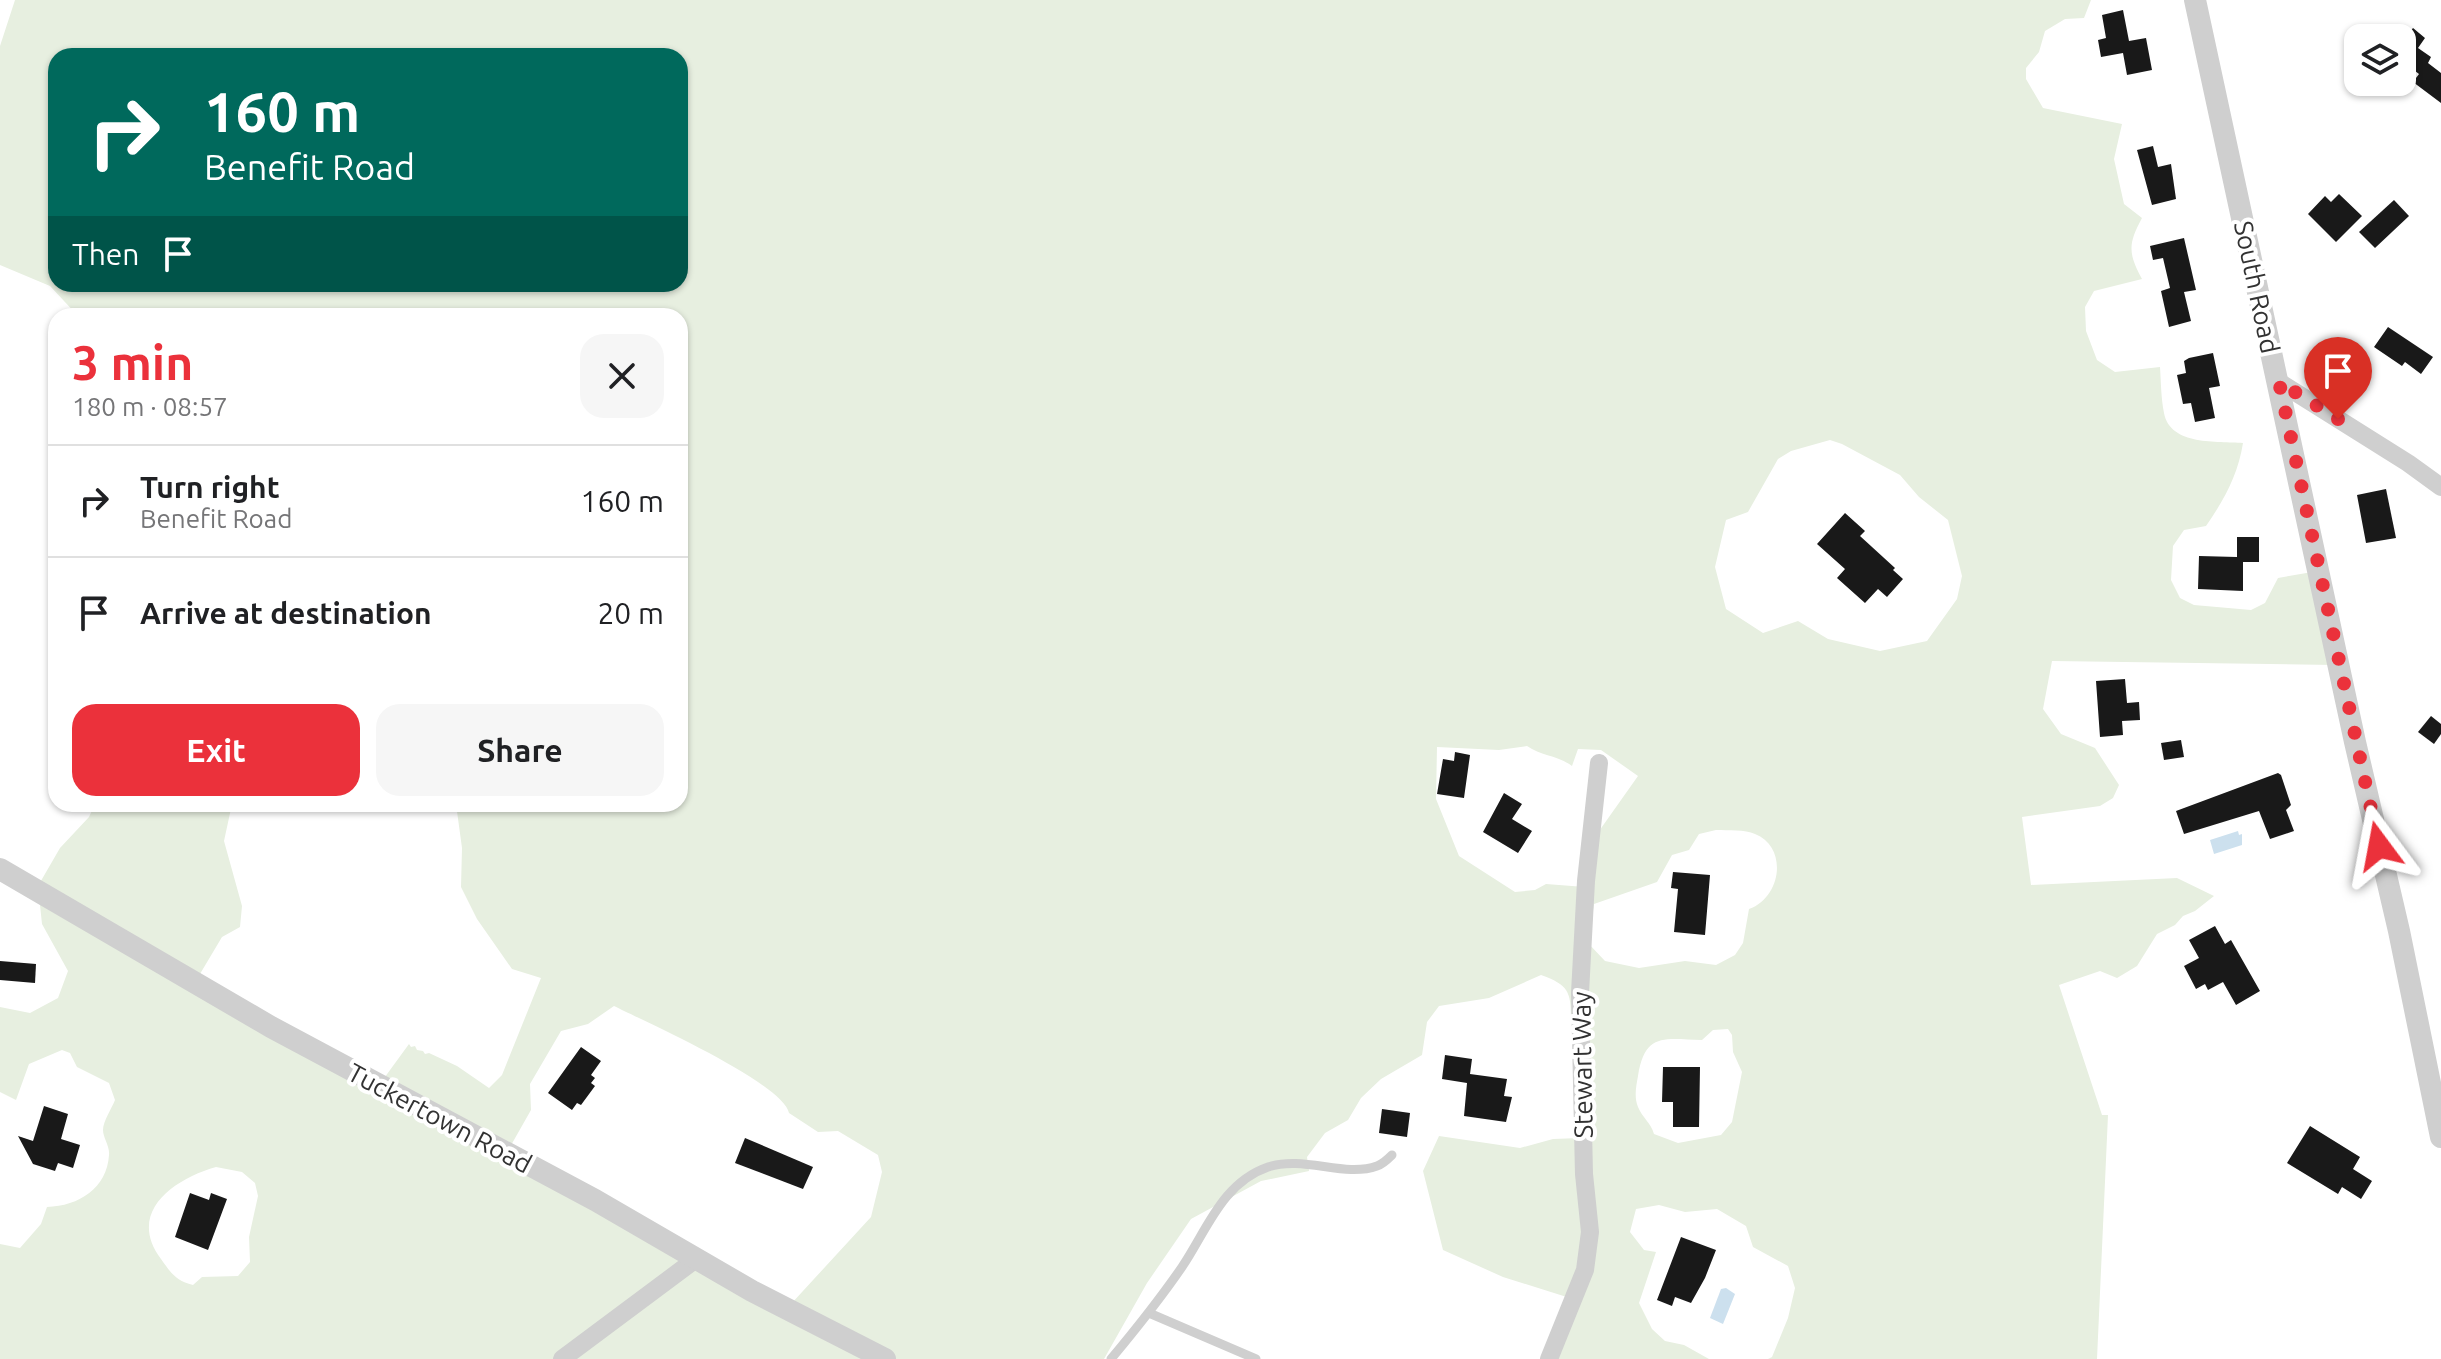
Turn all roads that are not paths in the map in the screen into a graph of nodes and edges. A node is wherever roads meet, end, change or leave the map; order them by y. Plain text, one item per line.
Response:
1 (2195, 0) edge
2 (2279, 382) junction
3 (2441, 487) edge
4 (1599, 763) dead end
5 (0, 869) edge
6 (2441, 1137) edge
7 (1392, 1155) dead end
8 (696, 1259) junction
9 (1149, 1313) junction
10 (562, 1359) edge
11 (885, 1359) edge
12 (1111, 1359) edge
13 (1256, 1359) edge
14 (1549, 1359) edge

1 - 2 street, South Road
2 - 3 street
2 - 6 street, South Road
4 - 14 street, Stewart Way
5 - 8 street, Tuckertown Road
7 - 9 lane
8 - 10 street
8 - 11 street, Tuckertown Road
9 - 12 lane
9 - 13 lane

